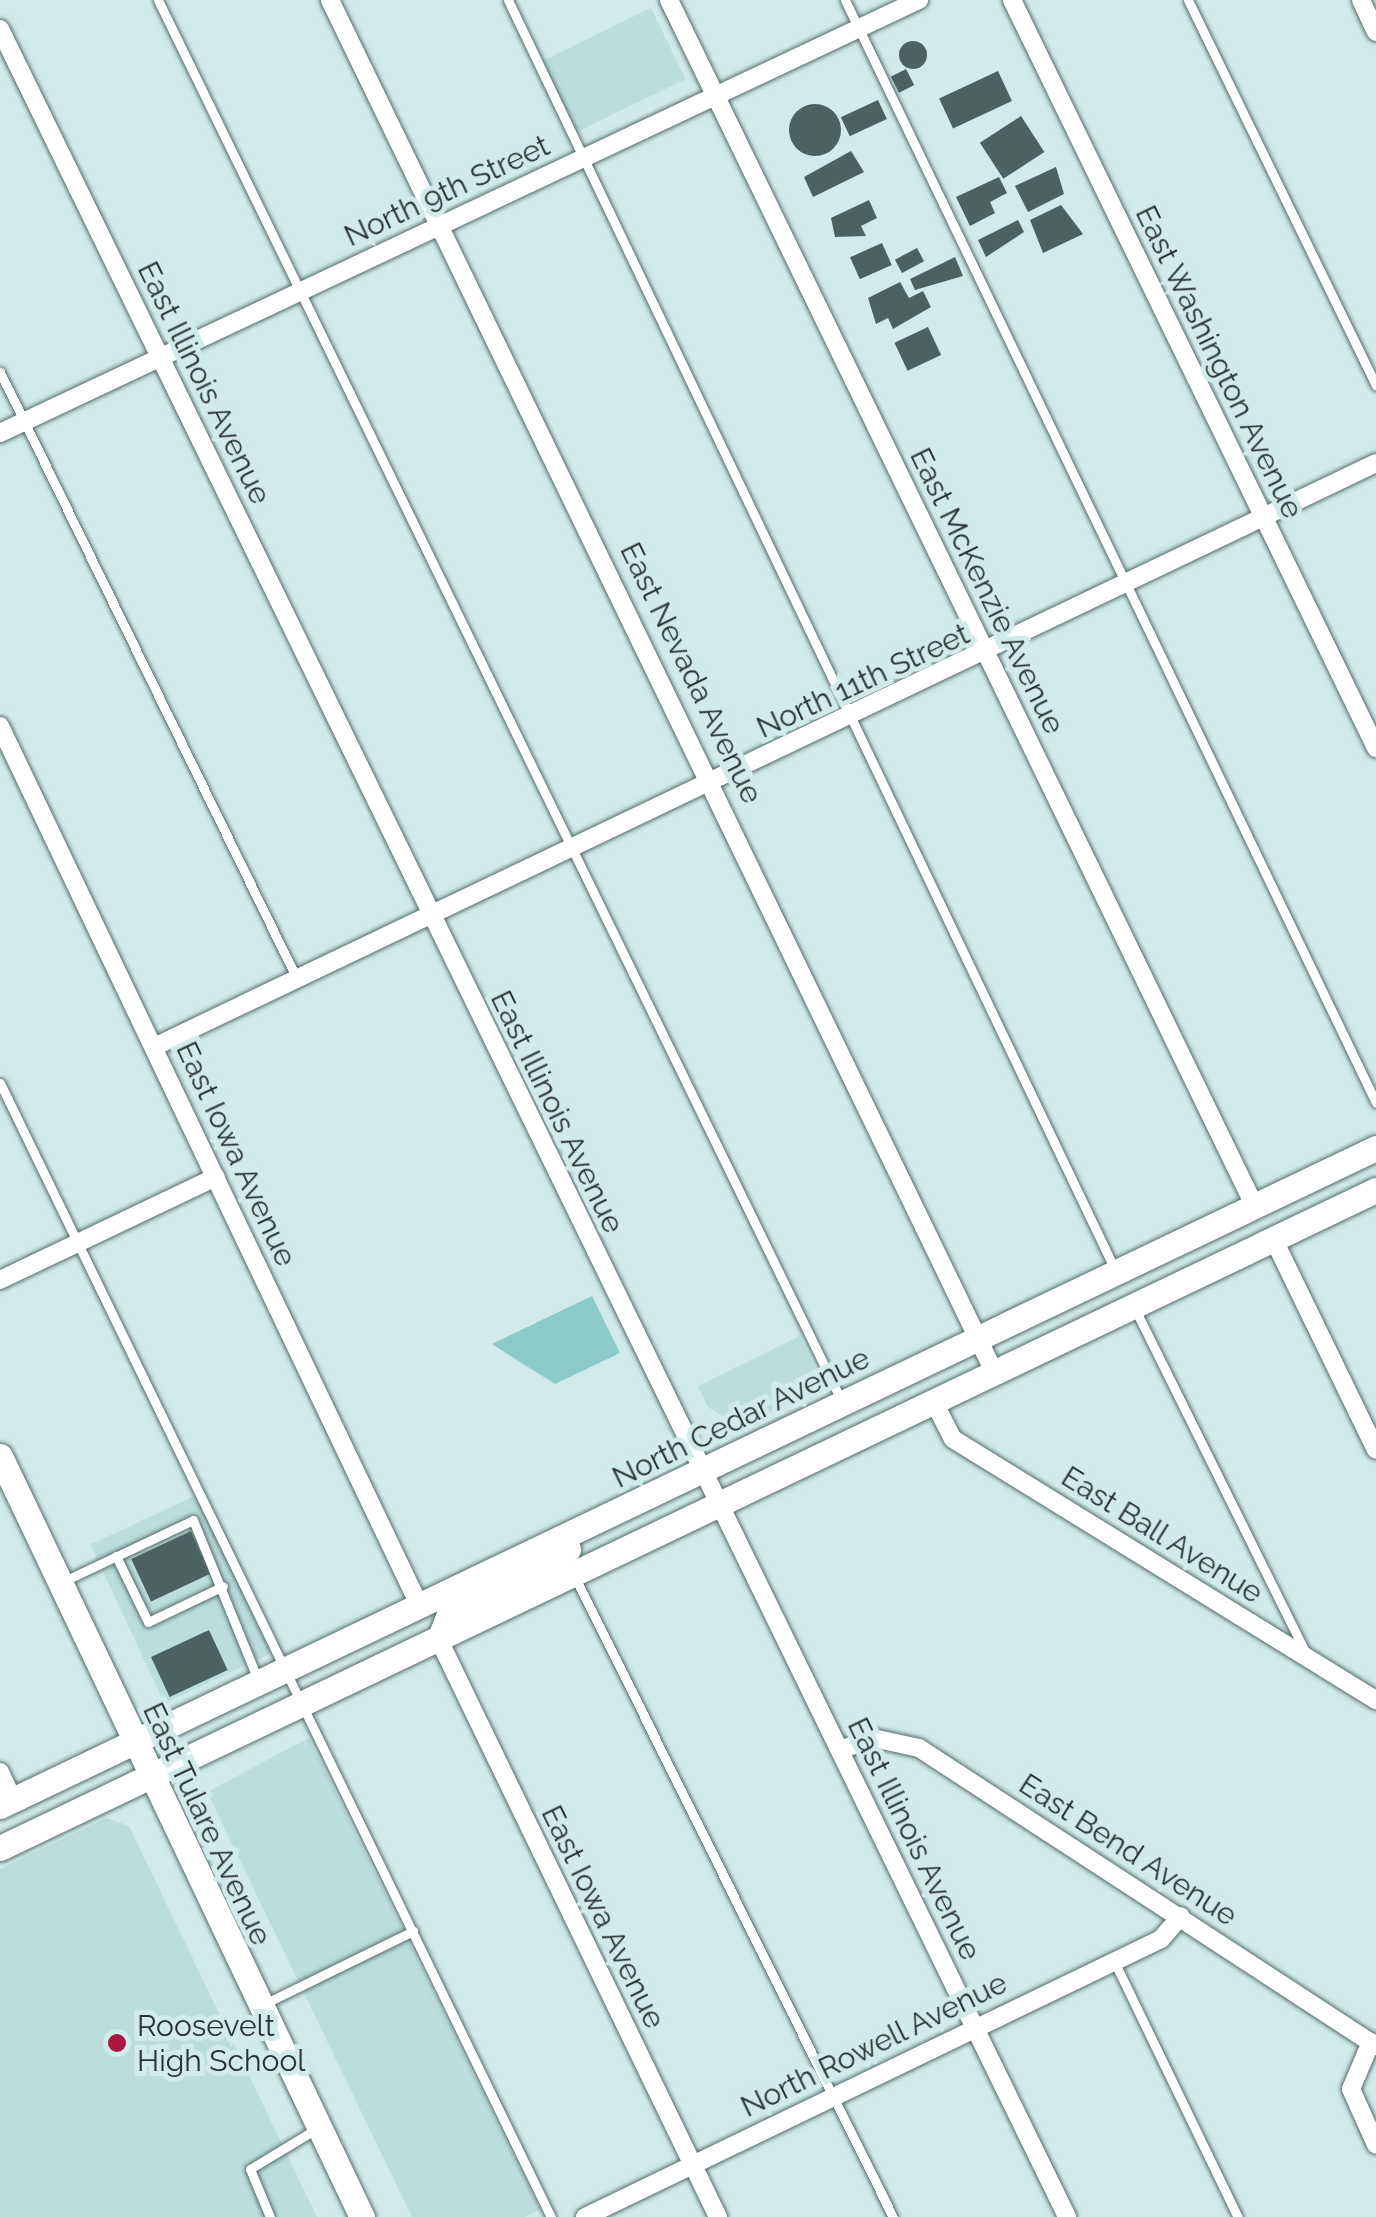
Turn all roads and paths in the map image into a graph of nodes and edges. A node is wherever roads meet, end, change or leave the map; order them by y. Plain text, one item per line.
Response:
1 (158, 0) edge
2 (330, 0) edge
3 (508, 0) edge
4 (669, 0) edge
5 (845, 0) edge
6 (919, 0) edge
7 (1012, 0) edge
8 (1188, 0) edge
9 (1360, 0) edge
10 (859, 28) junction
11 (0, 30) edge
12 (1376, 32) edge
13 (715, 96) junction
14 (584, 157) junction
15 (441, 224) junction
16 (300, 291) junction
17 (162, 356) junction
18 (0, 372) edge
19 (1376, 386) edge
20 (24, 422) junction
21 (0, 433) edge
22 (1376, 463) edge
23 (1263, 516) junction
24 (1129, 582) junction
25 (986, 654) junction
26 (854, 716) junction
27 (0, 726) edge
28 (1376, 748) edge
29 (713, 782) junction
30 (572, 848) junction
31 (432, 914) junction
32 (297, 980) junction
33 (154, 1046) junction
34 (0, 1083) edge
35 (1376, 1104) edge
36 (1376, 1148) edge
37 (1376, 1161) edge
38 (216, 1177) junction
39 (1376, 1190) edge
40 (1255, 1206) junction
41 (1274, 1240) junction
42 (78, 1243) junction
43 (1117, 1274) junction
44 (0, 1280) edge
45 (1134, 1307) junction
46 (979, 1340) junction
47 (995, 1374) junction
48 (935, 1404) junction
49 (843, 1405) junction
50 (1376, 1450) edge
51 (0, 1456) edge
52 (700, 1474) junction
53 (716, 1507) junction
54 (621, 1512) junction
55 (116, 1556) junction
56 (574, 1575) junction
57 (199, 1580) dead end
58 (59, 1583) junction
59 (222, 1586) junction
60 (182, 1588) dead end
61 (206, 1594) junction
62 (157, 1600) dead end
63 (189, 1602) junction
64 (420, 1607) junction
65 (165, 1614) junction
66 (439, 1640) junction
67 (1308, 1658) junction
68 (285, 1671) junction
69 (259, 1683) junction
70 (1376, 1700) edge
71 (302, 1704) junction
72 (133, 1743) junction
73 (840, 1750) junction
74 (0, 1772) edge
75 (148, 1778) junction
76 (7, 1803) edge
77 (0, 1848) edge
78 (1181, 1916) junction
79 (412, 1931) junction
80 (1114, 1961) junction
81 (259, 2007) junction
82 (975, 2025) junction
83 (1373, 2044) edge
84 (835, 2097) junction
85 (318, 2128) junction
86 (1376, 2145) edge
87 (692, 2164) junction
88 (270, 2217) edge
89 (362, 2217) edge
90 (551, 2217) edge
91 (585, 2217) edge
92 (718, 2217) edge
93 (892, 2217) edge
94 (1067, 2217) edge
95 (1238, 2217) edge

1 - 16 lane
2 - 15 street, East Nevada Avenue
3 - 14 lane
4 - 13 street, East McKenzie Avenue
5 - 10 lane
6 - 10 street, North 9th Street
7 - 23 street, East Washington Avenue
8 - 19 lane
9 - 12 street
10 - 13 street, North 9th Street
10 - 24 lane
11 - 17 street, East Illinois Avenue
13 - 14 street, North 9th Street
13 - 25 street, East McKenzie Avenue
14 - 15 street, North 9th Street
14 - 26 lane
15 - 16 street, North 9th Street
15 - 29 street, East Nevada Avenue
16 - 17 street, North 9th Street
16 - 30 lane
17 - 20 street, North 9th Street
17 - 31 street, East Illinois Avenue
18 - 20 lane
20 - 21 street, North 9th Street
20 - 32 lane
22 - 23 street, North 11th Street
23 - 24 street, North 11th Street
23 - 28 street, East Washington Avenue
24 - 25 street, North 11th Street
24 - 35 lane
25 - 26 street, North 11th Street
25 - 40 street, East McKenzie Avenue
26 - 29 street, North 11th Street
26 - 43 lane
27 - 33 street, East Iowa Avenue
29 - 30 street, North 11th Street
29 - 46 street, East Nevada Avenue
30 - 31 street, North 11th Street
30 - 49 lane
31 - 32 street, North 11th Street
31 - 52 street, East Illinois Avenue
32 - 33 street, North 11th Street
33 - 38 street, East Iowa Avenue
34 - 42 lane
36 - 40 main road, North Cedar Avenue
37 - 41 main road
38 - 42 street
38 - 64 street, East Iowa Avenue
39 - 41 main road
40 - 43 main road, North Cedar Avenue
40 - 45 main road
41 - 45 main road
41 - 50 street
42 - 44 street
42 - 68 lane
43 - 46 main road, North Cedar Avenue
45 - 47 main road
45 - 67 lane
46 - 47 street, East Nevada Avenue
46 - 49 main road, North Cedar Avenue
47 - 48 main road
48 - 53 main road
48 - 67 street, East Ball Avenue
49 - 52 main road, North Cedar Avenue
51 - 58 main road, East Tulare Avenue
52 - 53 street, East Illinois Avenue
52 - 54 main road, North Cedar Avenue
53 - 56 main road
53 - 73 street, East Illinois Avenue
54 - 64 main road, North Cedar Avenue
54 - 66 main road
55 - 58 lane
55 - 59 lane
55 - 65 lane
56 - 66 main road
56 - 84 lane
57 - 61 lane
58 - 72 main road, East Tulare Avenue
59 - 61 lane
59 - 69 lane
60 - 63 lane
61 - 63 lane
62 - 65 lane
63 - 65 lane
64 - 68 main road, North Cedar Avenue
66 - 71 main road
66 - 87 street, East Iowa Avenue
67 - 70 street, East Ball Avenue
68 - 69 main road, North Cedar Avenue
68 - 71 lane
69 - 72 main road, North Cedar Avenue
71 - 75 main road
71 - 79 lane
72 - 75 main road, East Tulare Avenue
72 - 76 main road, North Cedar Avenue
73 - 78 street, East Bend Avenue
73 - 82 street, East Illinois Avenue
74 - 76 street
75 - 77 main road
75 - 81 main road, East Tulare Avenue
78 - 80 street, North Rowell Avenue
78 - 83 street, East Bend Avenue
79 - 81 lane
79 - 90 lane
80 - 82 street, North Rowell Avenue
80 - 95 lane
81 - 85 main road, East Tulare Avenue
82 - 84 street, North Rowell Avenue
82 - 94 street, East Illinois Avenue
83 - 86 street
84 - 87 street, North Rowell Avenue
84 - 93 lane
85 - 88 lane
85 - 89 main road, East Tulare Avenue
87 - 91 street, North Rowell Avenue
87 - 92 street, East Iowa Avenue

